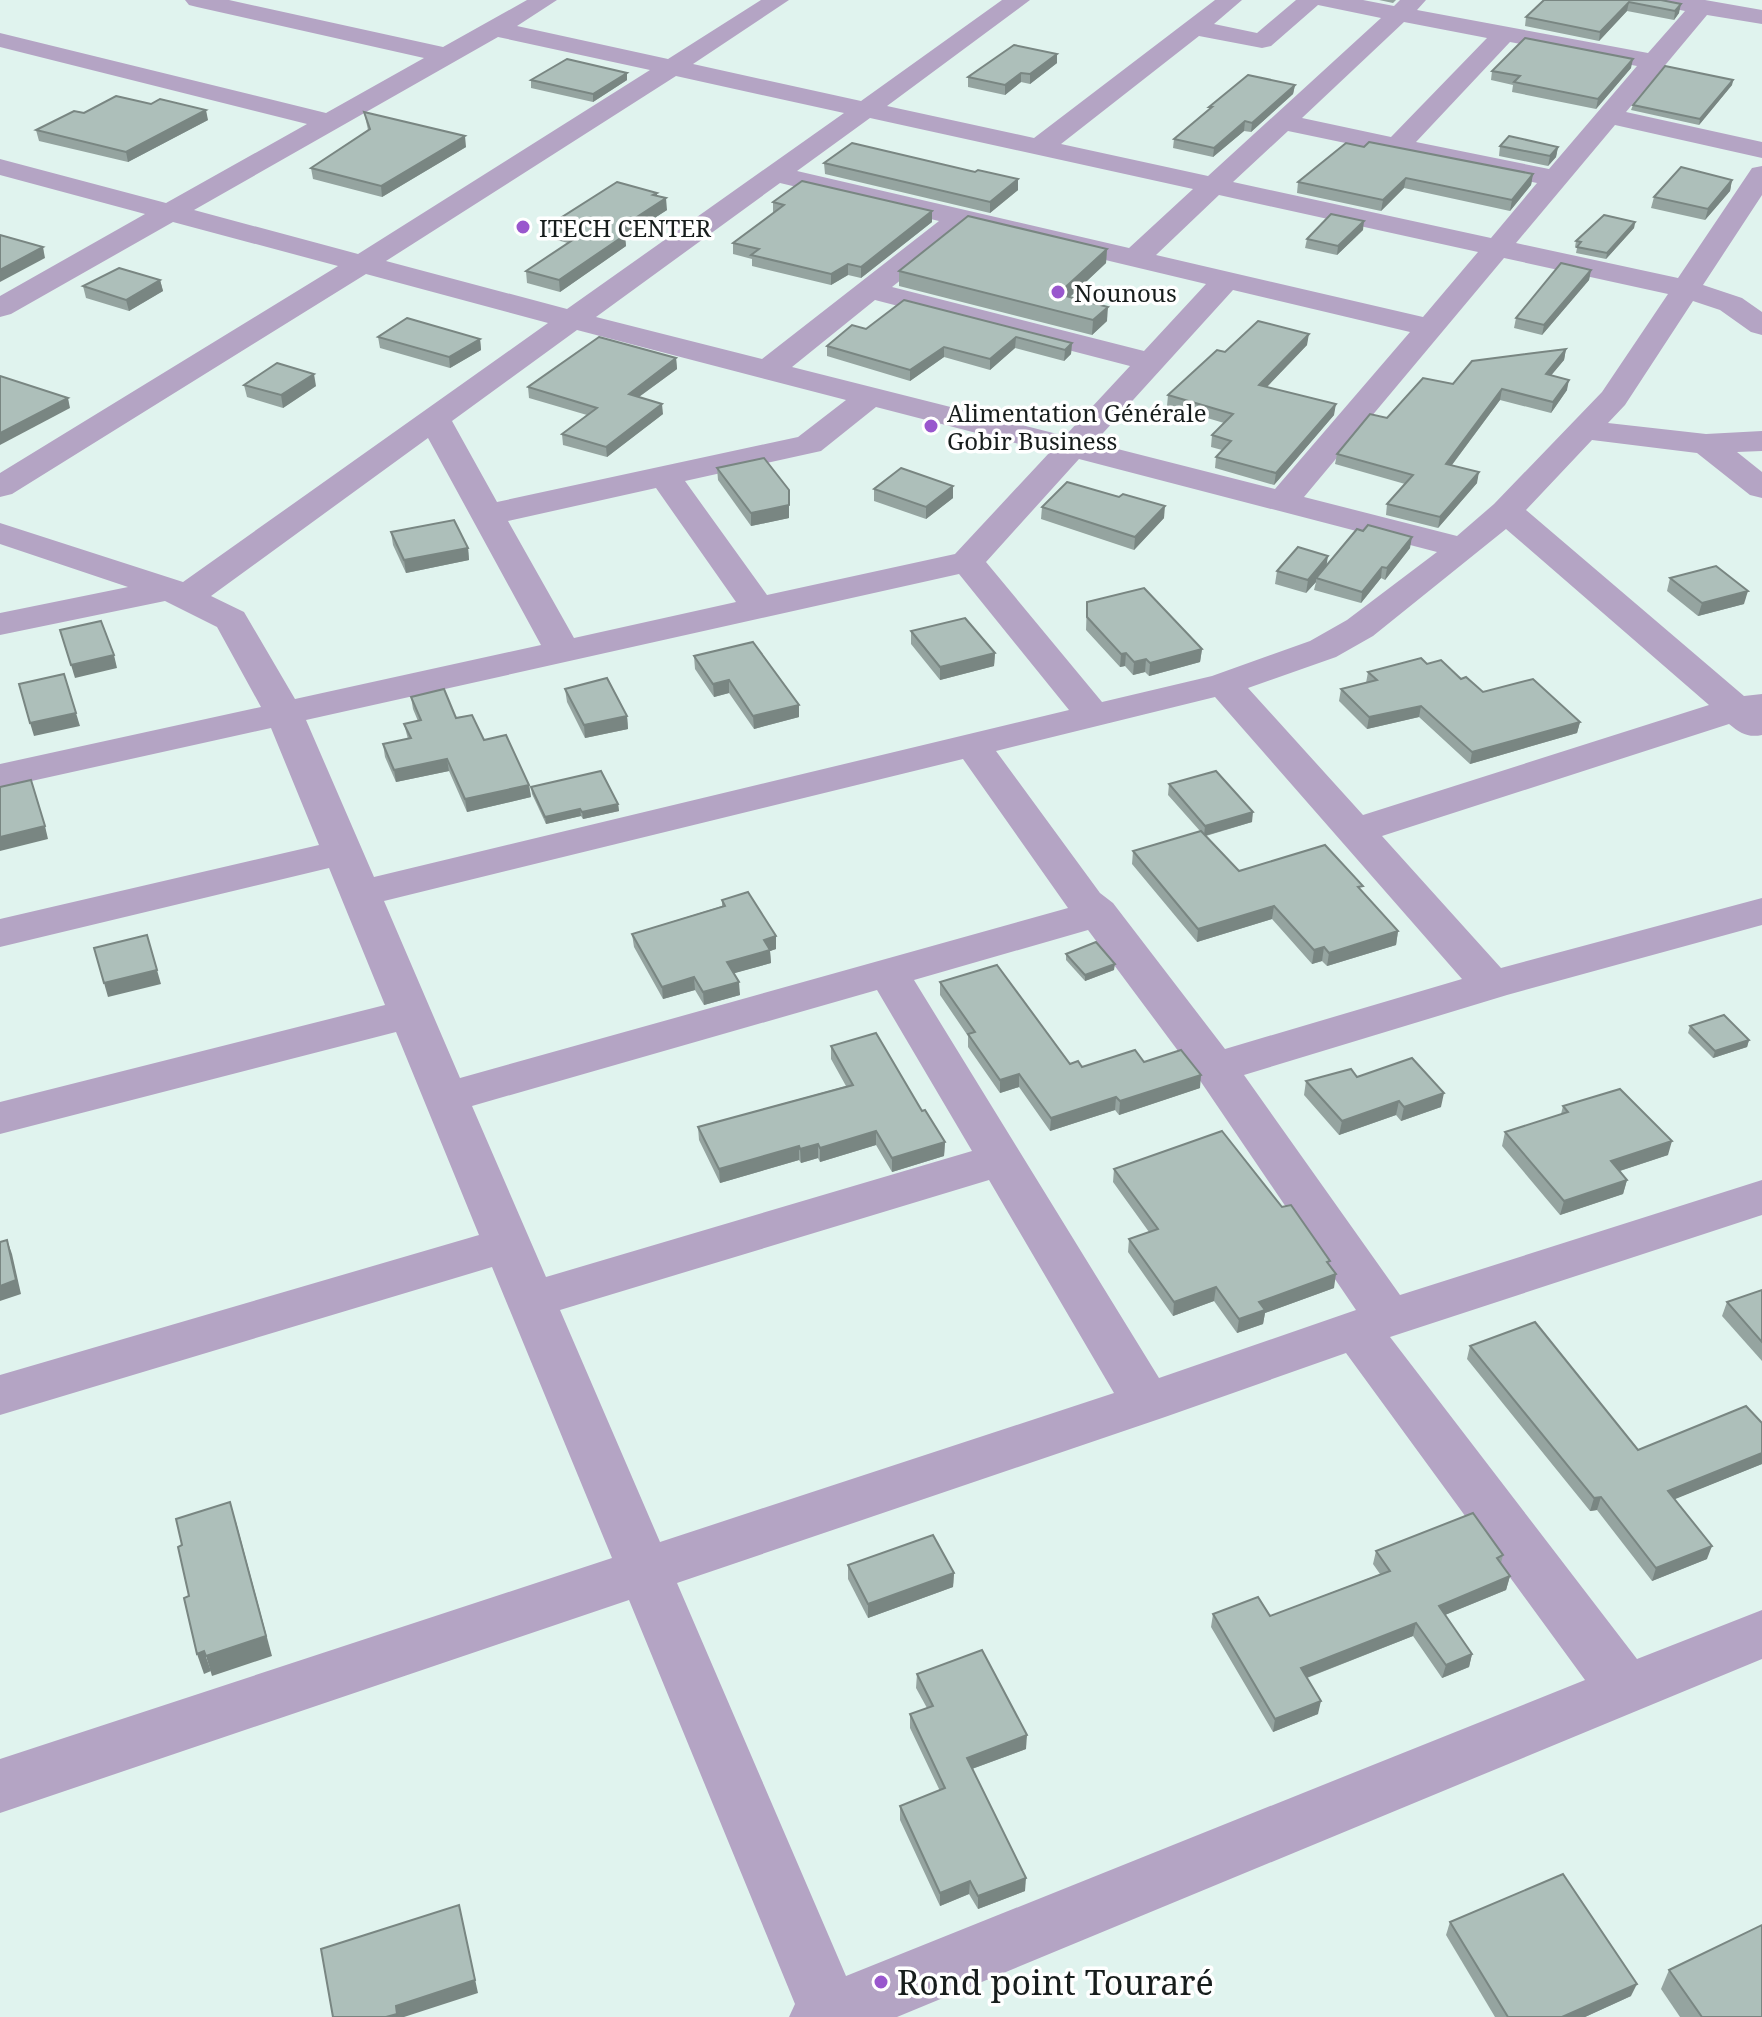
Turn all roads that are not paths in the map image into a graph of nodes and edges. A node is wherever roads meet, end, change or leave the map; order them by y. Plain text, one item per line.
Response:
1 (197, 0) edge
2 (545, 0) edge
3 (777, 0) edge
4 (1018, 0) edge
5 (1230, 0) edge
6 (1310, 0) edge
7 (1325, 0) edge
8 (1663, 0) edge
9 (329, 5) dead end
10 (1406, 7) edge
11 (1701, 7) junction
12 (1762, 17) edge
13 (296, 22) junction
14 (493, 28) junction
15 (1194, 28) junction
16 (1504, 34) junction
17 (0, 40) edge
18 (444, 55) junction
19 (1654, 62) junction
20 (670, 67) junction
21 (866, 109) junction
22 (1609, 116) junction
23 (327, 121) junction
24 (1283, 122) junction
25 (1397, 146) junction
26 (1040, 147) junction
27 (1762, 150) edge
28 (3, 171) edge
29 (775, 174) junction
30 (1762, 174) edge
31 (1556, 179) junction
32 (1214, 186) junction
33 (169, 212) junction
34 (961, 218) junction
35 (1498, 248) junction
36 (1135, 258) junction
37 (362, 264) junction
38 (1226, 280) junction
39 (1686, 289) junction
40 (870, 290) junction
41 (1762, 291) edge
42 (0, 308) edge
43 (573, 320) junction
44 (1762, 326) edge
45 (1431, 328) junction
46 (1151, 362) junction
47 (768, 370) junction
48 (871, 396) junction
49 (434, 419) junction
50 (1587, 430) junction
51 (1762, 441) edge
52 (1706, 444) junction
53 (1072, 447) junction
54 (664, 476) junction
55 (0, 487) edge
56 (1762, 488) edge
57 (1283, 501) junction
58 (1506, 511) junction
59 (487, 515) junction
60 (0, 533) edge
61 (1464, 548) junction
62 (967, 562) junction
63 (177, 593) junction
64 (758, 608) junction
65 (0, 624) edge
66 (563, 651) junction
67 (1224, 684) junction
68 (284, 713) junction
69 (1092, 714) junction
70 (1753, 715) edge
71 (972, 745) junction
72 (0, 776) edge
73 (1353, 832) junction
74 (351, 873) junction
75 (1762, 911) edge
76 (1098, 913) junction
77 (0, 933) edge
78 (889, 974) junction
79 (1492, 985) junction
80 (410, 1013) junction
81 (1215, 1068) junction
82 (446, 1098) junction
83 (0, 1118) edge
84 (1001, 1159) junction
85 (1762, 1197) edge
86 (507, 1245) junction
87 (531, 1300) junction
88 (1372, 1324) junction
89 (0, 1395) edge
90 (1147, 1403) junction
91 (643, 1569) junction
92 (1762, 1634) edge
93 (1625, 1688) junction
94 (0, 1786) edge
95 (828, 2016) edge

1 - 13 street
2 - 14 street
3 - 20 street
4 - 21 street
5 - 15 street
6 - 15 street
7 - 10 street
8 - 11 street
9 - 13 street
10 - 16 street
10 - 24 street
11 - 12 street
11 - 19 street
13 - 18 street
14 - 18 street
14 - 20 street
15 - 26 street
16 - 19 street
16 - 25 street
17 - 23 street
18 - 23 street
19 - 22 street
20 - 21 street
20 - 37 street
21 - 26 street
21 - 29 street
22 - 27 street
22 - 31 street
23 - 33 street
24 - 25 street
24 - 32 street
25 - 31 street
26 - 32 street
28 - 33 street
29 - 34 street
29 - 43 street
30 - 39 street
31 - 35 street
32 - 35 street
32 - 36 street
33 - 37 street
33 - 42 street
34 - 36 street
34 - 40 street
35 - 39 street
35 - 45 street
36 - 38 street
37 - 43 street
37 - 55 street
38 - 45 street
38 - 46 street
39 - 41 street
39 - 44 street
39 - 50 street
40 - 46 street
40 - 47 street
43 - 47 street
43 - 49 street
45 - 57 street
46 - 53 street
47 - 48 street
48 - 53 street
48 - 54 street
49 - 59 street
49 - 63 street
50 - 52 street
50 - 58 street
51 - 52 street
52 - 56 street
53 - 57 street
53 - 62 street
54 - 59 street
54 - 64 street
57 - 61 street
58 - 61 street
58 - 70 street
59 - 66 street
60 - 63 street
61 - 67 street
62 - 64 street
62 - 69 street
63 - 65 street
63 - 68 street
64 - 66 street
66 - 68 street
67 - 69 street
67 - 73 street
68 - 72 street
68 - 74 street
69 - 71 street
70 - 73 street
71 - 74 street
71 - 76 street
73 - 79 street
74 - 77 street
74 - 80 street
75 - 79 street
76 - 78 street
76 - 81 street
78 - 82 street
78 - 84 street
79 - 81 street
80 - 82 street
80 - 83 street
81 - 88 street
82 - 86 street
84 - 87 street
84 - 90 street
85 - 88 street
86 - 87 street
86 - 89 street
87 - 91 street
88 - 90 street
88 - 93 street
90 - 91 street
91 - 94 street
91 - 95 street
92 - 93 street
93 - 95 street

